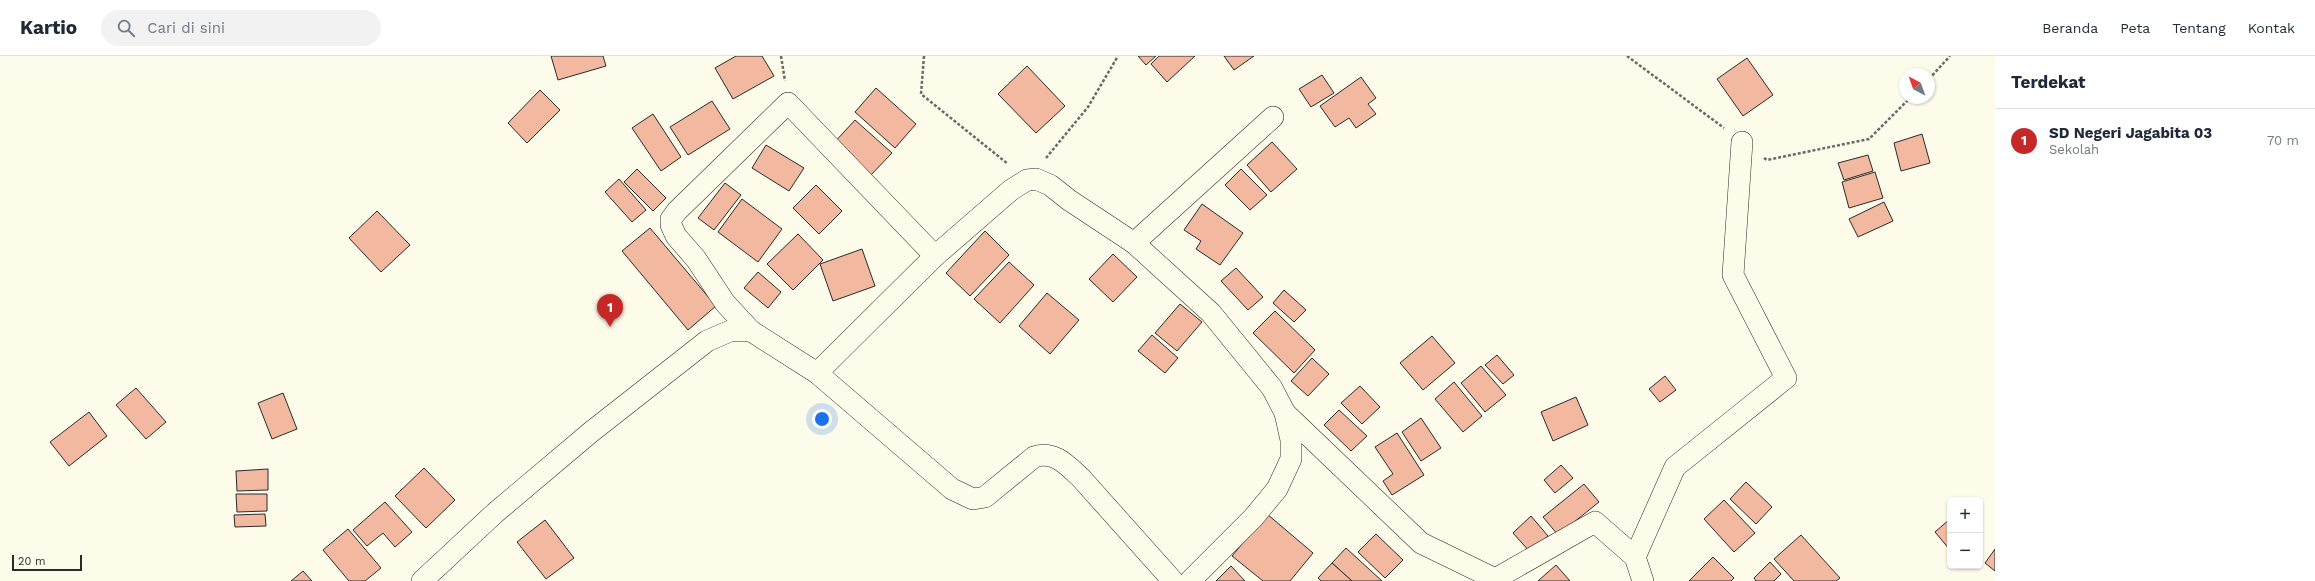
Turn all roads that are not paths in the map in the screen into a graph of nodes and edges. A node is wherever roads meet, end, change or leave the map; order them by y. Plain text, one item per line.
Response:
1 (1273, 117) dead end
2 (1742, 142) road end
3 (1134, 243) junction
4 (935, 256) junction
5 (750, 331) junction
6 (817, 373) junction
7 (1285, 413) junction
8 (1635, 557) junction
9 (422, 581) edge
10 (1173, 581) edge
11 (1190, 581) edge
12 (1643, 581) edge

1 - 3 street
2 - 8 street
3 - 4 street
3 - 7 street
4 - 5 street
4 - 6 street
5 - 6 street
5 - 9 street
6 - 10 street
7 - 8 street
7 - 11 street
8 - 12 street

